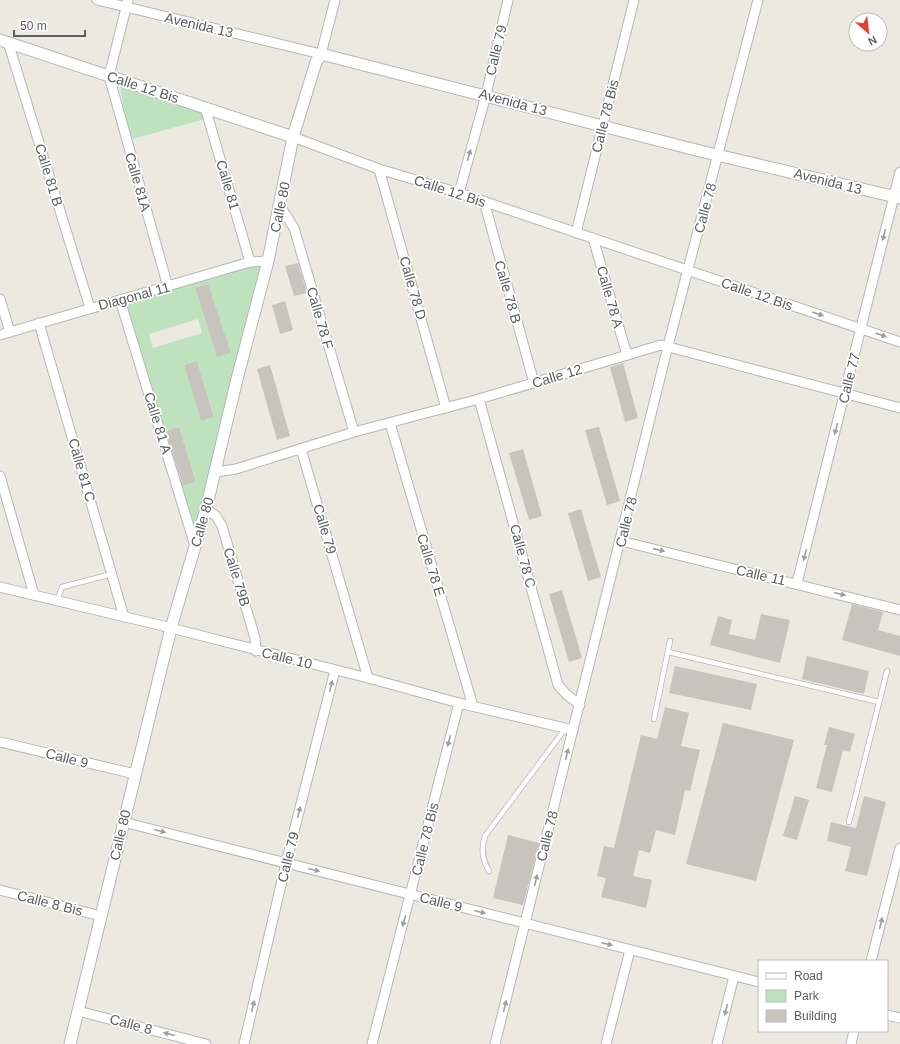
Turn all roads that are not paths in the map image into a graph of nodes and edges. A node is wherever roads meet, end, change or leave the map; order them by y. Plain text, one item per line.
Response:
1 (97, 0) edge
2 (335, 0) edge
3 (508, 0) edge
4 (634, 0) edge
5 (758, 0) edge
6 (127, 4) edge
7 (4, 41) edge
8 (321, 54) junction
9 (109, 76) junction
10 (486, 95) junction
11 (205, 107) junction
12 (602, 126) junction
13 (293, 137) junction
14 (719, 155) junction
15 (379, 168) junction
16 (900, 172) edge
17 (459, 193) junction
18 (897, 198) edge
19 (484, 201) junction
20 (280, 206) junction
21 (576, 232) junction
22 (593, 238) junction
23 (268, 261) junction
24 (250, 262) junction
25 (688, 270) junction
26 (168, 287) junction
27 (0, 299) edge
28 (120, 300) junction
29 (90, 308) junction
30 (39, 323) junction
31 (861, 329) junction
32 (10, 332) junction
33 (0, 335) edge
34 (900, 342) edge
35 (668, 346) junction
36 (627, 355) junction
37 (534, 383) junction
38 (845, 392) junction
39 (479, 399) junction
40 (446, 408) junction
41 (900, 408) edge
42 (390, 423) junction
43 (354, 432) junction
44 (301, 449) junction
45 (215, 472) junction
46 (0, 476) edge
47 (206, 509) junction
48 (621, 541) junction
49 (195, 546) junction
50 (112, 574) junction
51 (798, 583) junction
52 (0, 587) edge
53 (34, 595) junction
54 (57, 601) junction
55 (900, 610) edge
56 (124, 617) junction
57 (171, 628) junction
58 (670, 641) dead end
59 (256, 651) junction
60 (668, 652) junction
61 (335, 670) junction
62 (887, 671) dead end
63 (368, 678) junction
64 (880, 702) junction
65 (459, 703) junction
66 (580, 705) junction
67 (473, 706) junction
68 (654, 719) dead end
69 (570, 729) junction
70 (0, 742) edge
71 (135, 774) junction
72 (123, 822) junction
73 (848, 822) dead end
74 (900, 848) edge
75 (286, 863) junction
76 (489, 871) dead end
77 (0, 890) edge
78 (411, 894) junction
79 (101, 916) junction
80 (525, 923) junction
81 (630, 950) junction
82 (871, 960) edge
83 (734, 976) junction
84 (758, 982) edge
85 (78, 1011) junction
86 (888, 1015) edge
87 (900, 1018) edge
88 (854, 1032) edge
89 (70, 1044) edge
90 (206, 1044) edge
91 (244, 1044) edge
92 (372, 1044) edge
93 (495, 1044) edge
94 (606, 1044) edge
95 (718, 1044) edge
96 (851, 1044) edge

1 - 6 street, Avenida 13
2 - 8 street, Calle 80
3 - 10 street, Calle 79
4 - 12 street, Calle 78 Bis
5 - 14 street, Calle 78
6 - 8 street, Avenida 13
6 - 9 street
7 - 9 street, Calle 12 Bis
7 - 29 street, Calle 81 B
8 - 10 street, Avenida 13
8 - 13 street, Calle 80
9 - 11 street, Calle 12 Bis
9 - 26 street, Calle 81A
10 - 12 street, Avenida 13
17 -> 10 street, Calle 79
11 - 13 street, Calle 12 Bis
11 - 24 street, Calle 81
12 - 14 street, Avenida 13
12 - 21 street, Calle 78 Bis
13 - 15 street, Calle 12 Bis
13 - 20 street, Calle 80
14 - 18 street, Avenida 13
14 - 25 street, Calle 78
15 - 17 street, Calle 12 Bis
15 - 40 street, Calle 78 D
16 - 18 street, Calle 77
17 - 19 street, Calle 12 Bis
18 -> 31 street, Calle 77
19 - 21 street, Calle 12 Bis
19 - 37 street, Calle 78 B
20 - 23 street, Calle 80
20 - 43 street, Calle 78 F
21 - 22 street, Calle 12 Bis
22 - 25 street, Calle 12 Bis
22 - 36 street, Calle 78 A
23 - 24 street, Diagonal 11
23 - 45 street, Calle 80
24 - 26 street, Diagonal 11
25 -> 31 street, Calle 12 Bis
25 - 35 street, Calle 78
26 - 28 street, Diagonal 11
27 - 32 street
28 - 29 street, Diagonal 11
28 - 49 street, Calle 81 A
29 - 30 street, Diagonal 11
30 - 32 street, Diagonal 11
30 - 50 street, Calle 81 C
31 -> 34 street, Calle 12 Bis
31 - 38 street, Calle 77
32 - 33 street, Diagonal 11
35 - 36 street, Calle 12
35 - 38 street, Calle 12
35 - 48 street, Calle 78
36 - 37 street, Calle 12
37 - 39 street, Calle 12
38 - 41 street, Calle 12
38 -> 51 street, Calle 77
39 - 40 street, Calle 12
39 - 66 street, Calle 78 C
40 - 42 street, Calle 12
42 - 43 street, Calle 12
42 - 67 street, Calle 78 E
43 - 44 street, Calle 12
44 - 45 street, Calle 12
44 - 63 street, Calle 79
45 - 47 street, Calle 80
46 - 53 street
47 - 49 street, Calle 80
47 - 59 street, Calle 79B
48 -> 51 street, Calle 11
48 - 66 street, Calle 78
49 - 57 street, Calle 80
50 - 54 lane
50 - 56 street, Calle 81 C
51 -> 55 street, Calle 11
52 - 53 street, Calle 10
53 - 54 street, Calle 10
54 - 56 street, Calle 10
56 - 57 street, Calle 10
57 - 59 street, Calle 10
57 - 71 street, Calle 80
58 - 60 lane
59 - 61 street, Calle 10
60 - 64 lane
60 - 68 lane
61 - 63 street, Calle 10
75 -> 61 street, Calle 79
62 - 64 lane
63 - 65 street, Calle 10
64 - 73 lane
65 - 67 street, Calle 10
65 -> 78 street, Calle 78 Bis
66 - 69 street, Calle 78
67 - 69 street, Calle 10
69 - 76 lane
80 -> 69 street, Calle 78
70 - 71 street, Calle 9
71 - 72 street, Calle 80
72 -> 75 street, Calle 9
72 - 79 street, Calle 80
82 -> 74 street
75 -> 78 street, Calle 9
91 -> 75 street, Calle 79
77 - 79 street, Calle 8 Bis
78 -> 80 street, Calle 9
78 -> 92 street, Calle 78 Bis
79 - 85 street, Calle 80
80 -> 81 street, Calle 9
93 -> 80 street, Calle 78
81 - 83 street, Calle 9
81 - 94 street
83 - 84 street, Calle 9
83 -> 95 street
85 - 89 street, Calle 80
90 -> 85 street, Calle 8
86 - 87 street
88 - 96 street

